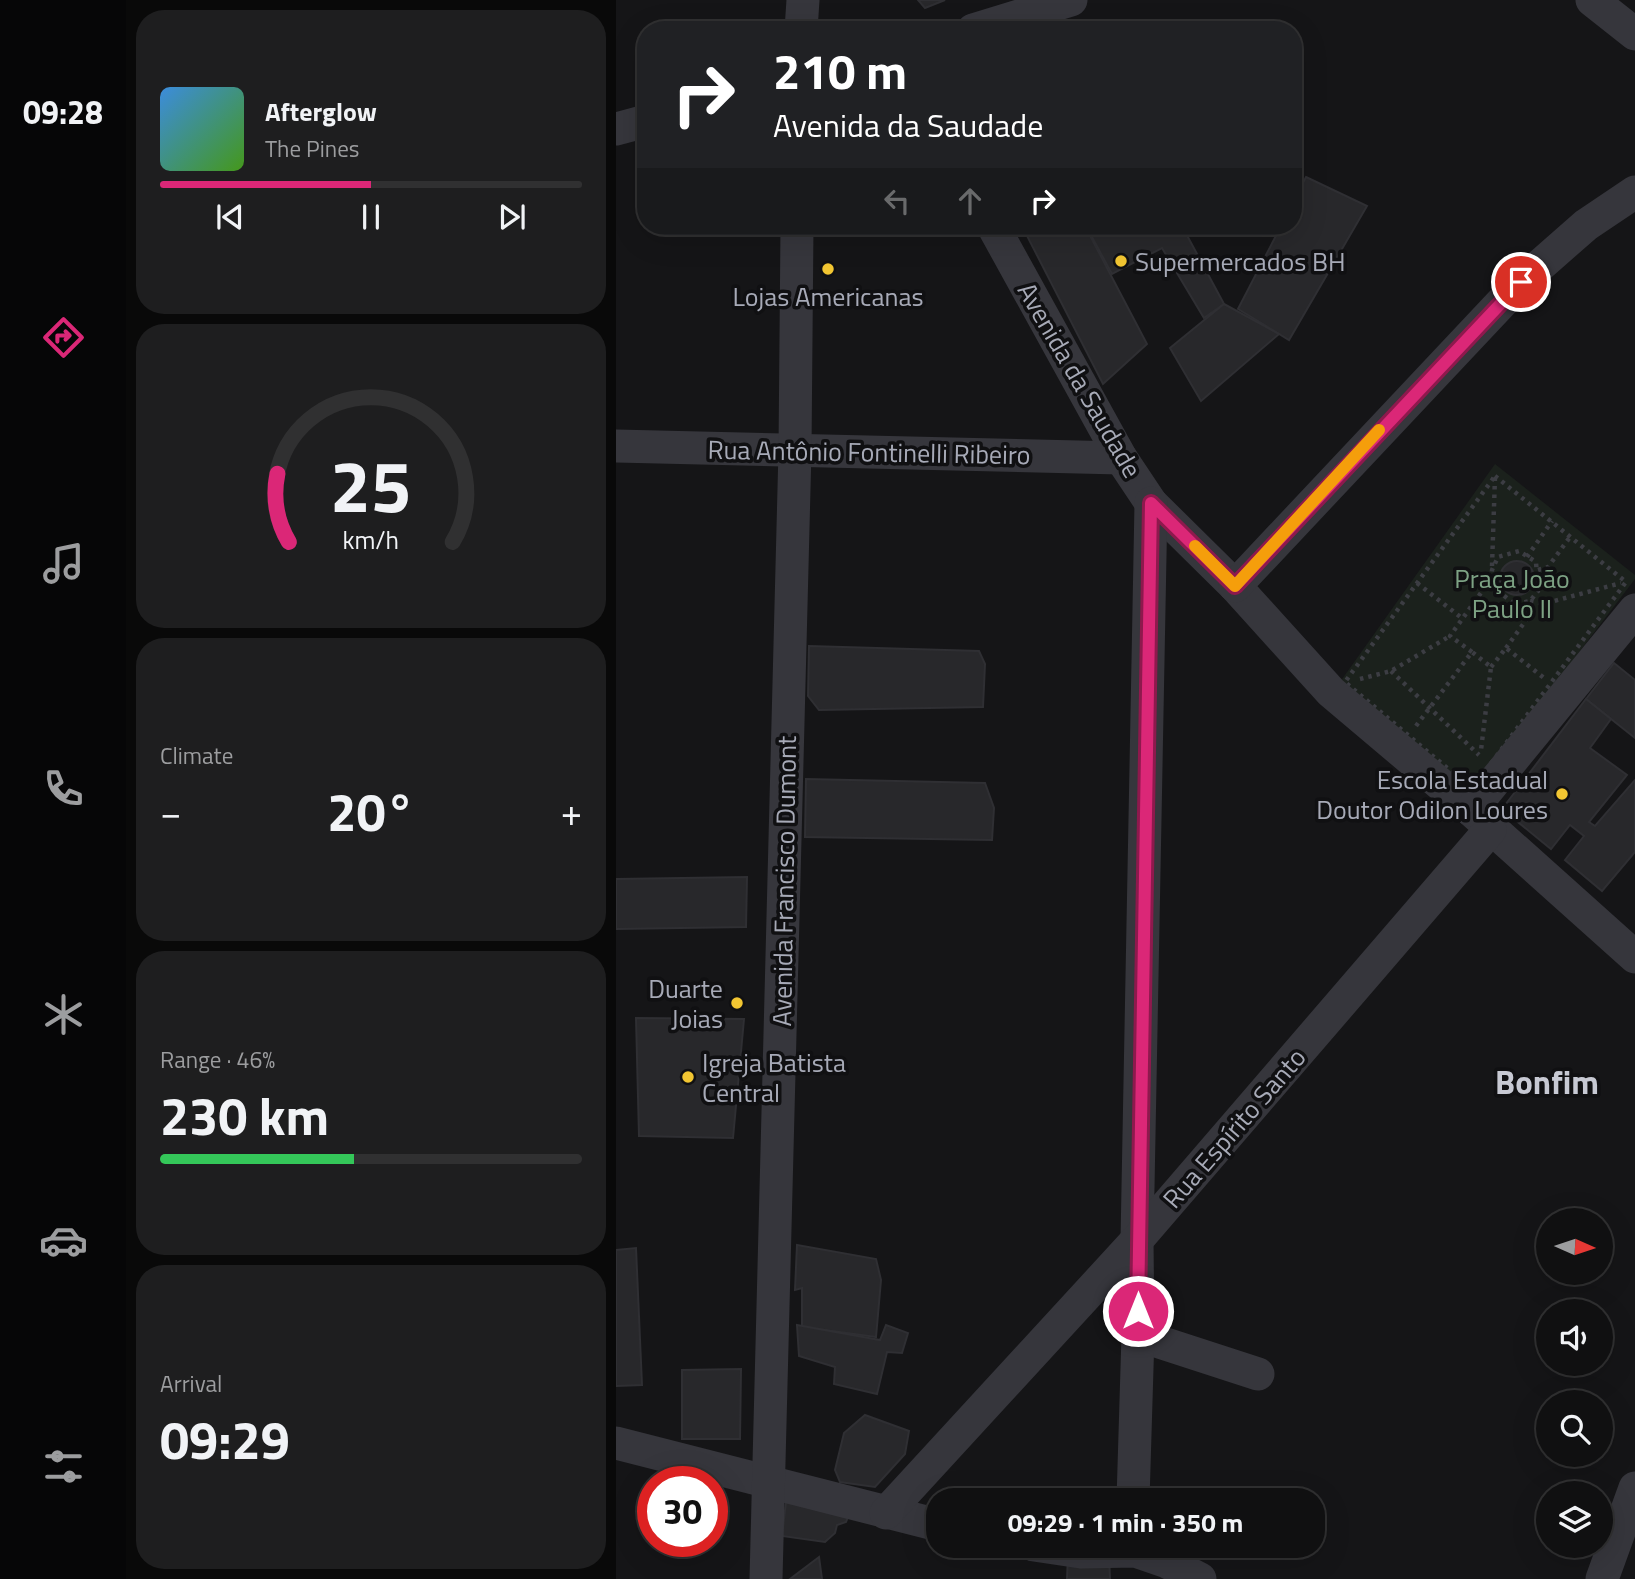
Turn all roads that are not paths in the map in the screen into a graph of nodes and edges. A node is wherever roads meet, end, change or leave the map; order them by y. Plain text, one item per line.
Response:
1 (803, 0) edge
2 (1071, 0) edge
3 (1592, 0) edge
4 (802, 21) edge
5 (1002, 21) edge
6 (1635, 34) edge
7 (637, 123) edge
8 (616, 129) edge
9 (1635, 192) edge
10 (797, 235) edge
11 (998, 235) edge
12 (616, 446) edge
13 (795, 450) junction
14 (1121, 458) junction
15 (1151, 503) junction
16 (1235, 586) junction
17 (1630, 596) edge
18 (1478, 810) junction
19 (1635, 957) edge
20 (1137, 1240) junction
21 (1138, 1335) junction
22 (1258, 1374) dead end
23 (616, 1443) edge
24 (769, 1485) junction
25 (1133, 1488) edge
26 (1635, 1488) edge
27 (886, 1513) junction
28 (926, 1522) edge
29 (1135, 1558) edge
30 (766, 1579) edge
31 (1200, 1579) edge
32 (1602, 1579) edge

1 - 4 street
2 - 5 street
3 - 6 street
7 - 8 street
9 - 16 street
10 - 13 street, Avenida Francisco Dumont
11 - 14 street, Avenida da Saudade
12 - 13 street, Rua Antônio Fontinelli Ribeiro
13 - 14 street, Rua Antônio Fontinelli Ribeiro
13 - 24 street, Avenida Francisco Dumont
14 - 15 street, Avenida da Saudade
15 - 16 street, Avenida da Saudade
15 - 20 street
16 - 18 street, Avenida da Saudade
17 - 18 street, Rua Espírito Santo
18 - 19 street, Avenida da Saudade
18 - 20 street, Rua Espírito Santo
20 - 21 street
20 - 27 street, Rua Espírito Santo
21 - 22 street
21 - 25 street
23 - 24 street
24 - 27 street
24 - 30 street, Avenida Francisco Dumont
26 - 32 street
27 - 28 street
29 - 31 street

